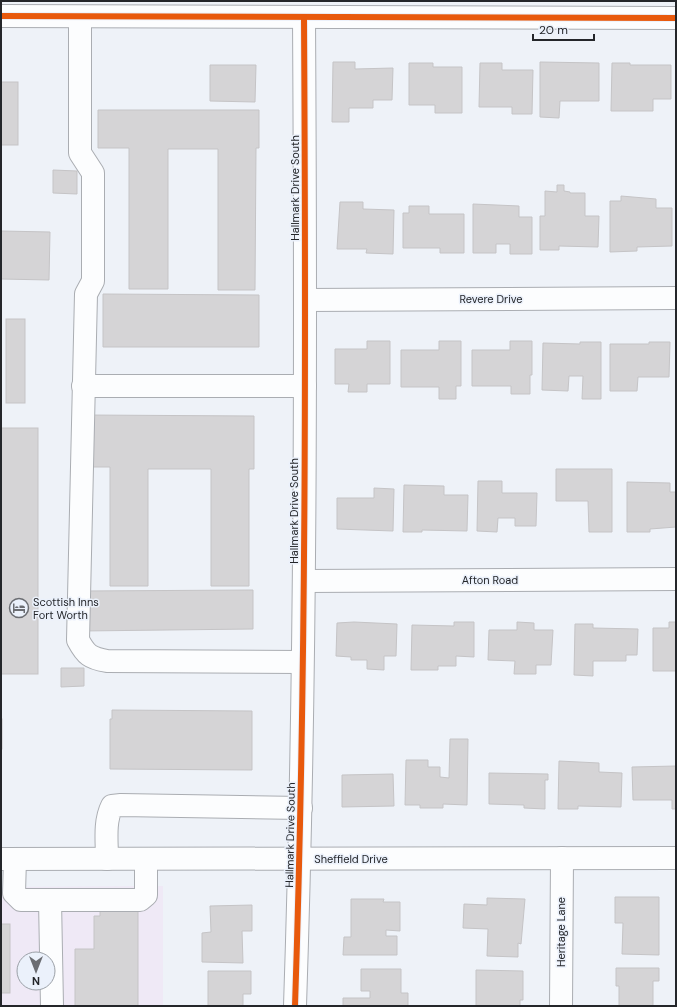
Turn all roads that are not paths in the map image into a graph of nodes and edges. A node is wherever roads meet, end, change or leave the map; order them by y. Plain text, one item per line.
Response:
1 (154, 9) edge
2 (231, 9) edge
3 (1, 16) edge
4 (80, 17) junction
5 (304, 17) junction
6 (676, 18) edge
7 (676, 298) edge
8 (305, 300) junction
9 (83, 386) junction
10 (305, 386) junction
11 (676, 579) edge
12 (304, 581) junction
13 (302, 662) junction
14 (301, 808) junction
15 (562, 858) junction
16 (676, 858) edge
17 (8, 859) edge
18 (107, 859) junction
19 (146, 859) junction
20 (300, 860) junction
21 (50, 900) junction
22 (52, 1006) edge
23 (295, 1006) edge
24 (561, 1006) edge

1 - 2 street
1 - 4 street
2 - 5 street
3 - 4 street
4 - 9 street
5 - 6 street
5 - 8 street, Hallmark Drive South
7 - 8 street, Revere Drive
8 - 10 street, Hallmark Drive South
9 - 10 street
9 - 13 street
10 - 12 street, Hallmark Drive South
11 - 12 street, Afton Road
12 - 13 street, Hallmark Drive South
13 - 14 street, Hallmark Drive South
14 - 18 street
14 - 20 street, Hallmark Drive South
15 - 16 street, Sheffield Drive
15 - 20 street, Sheffield Drive
15 - 24 street, Heritage Lane
17 - 18 street, Sheffield Drive
17 - 21 street
18 - 19 street, Sheffield Drive
19 - 20 street, Sheffield Drive
19 - 21 street
20 - 23 street, Hallmark Drive South
21 - 22 street

